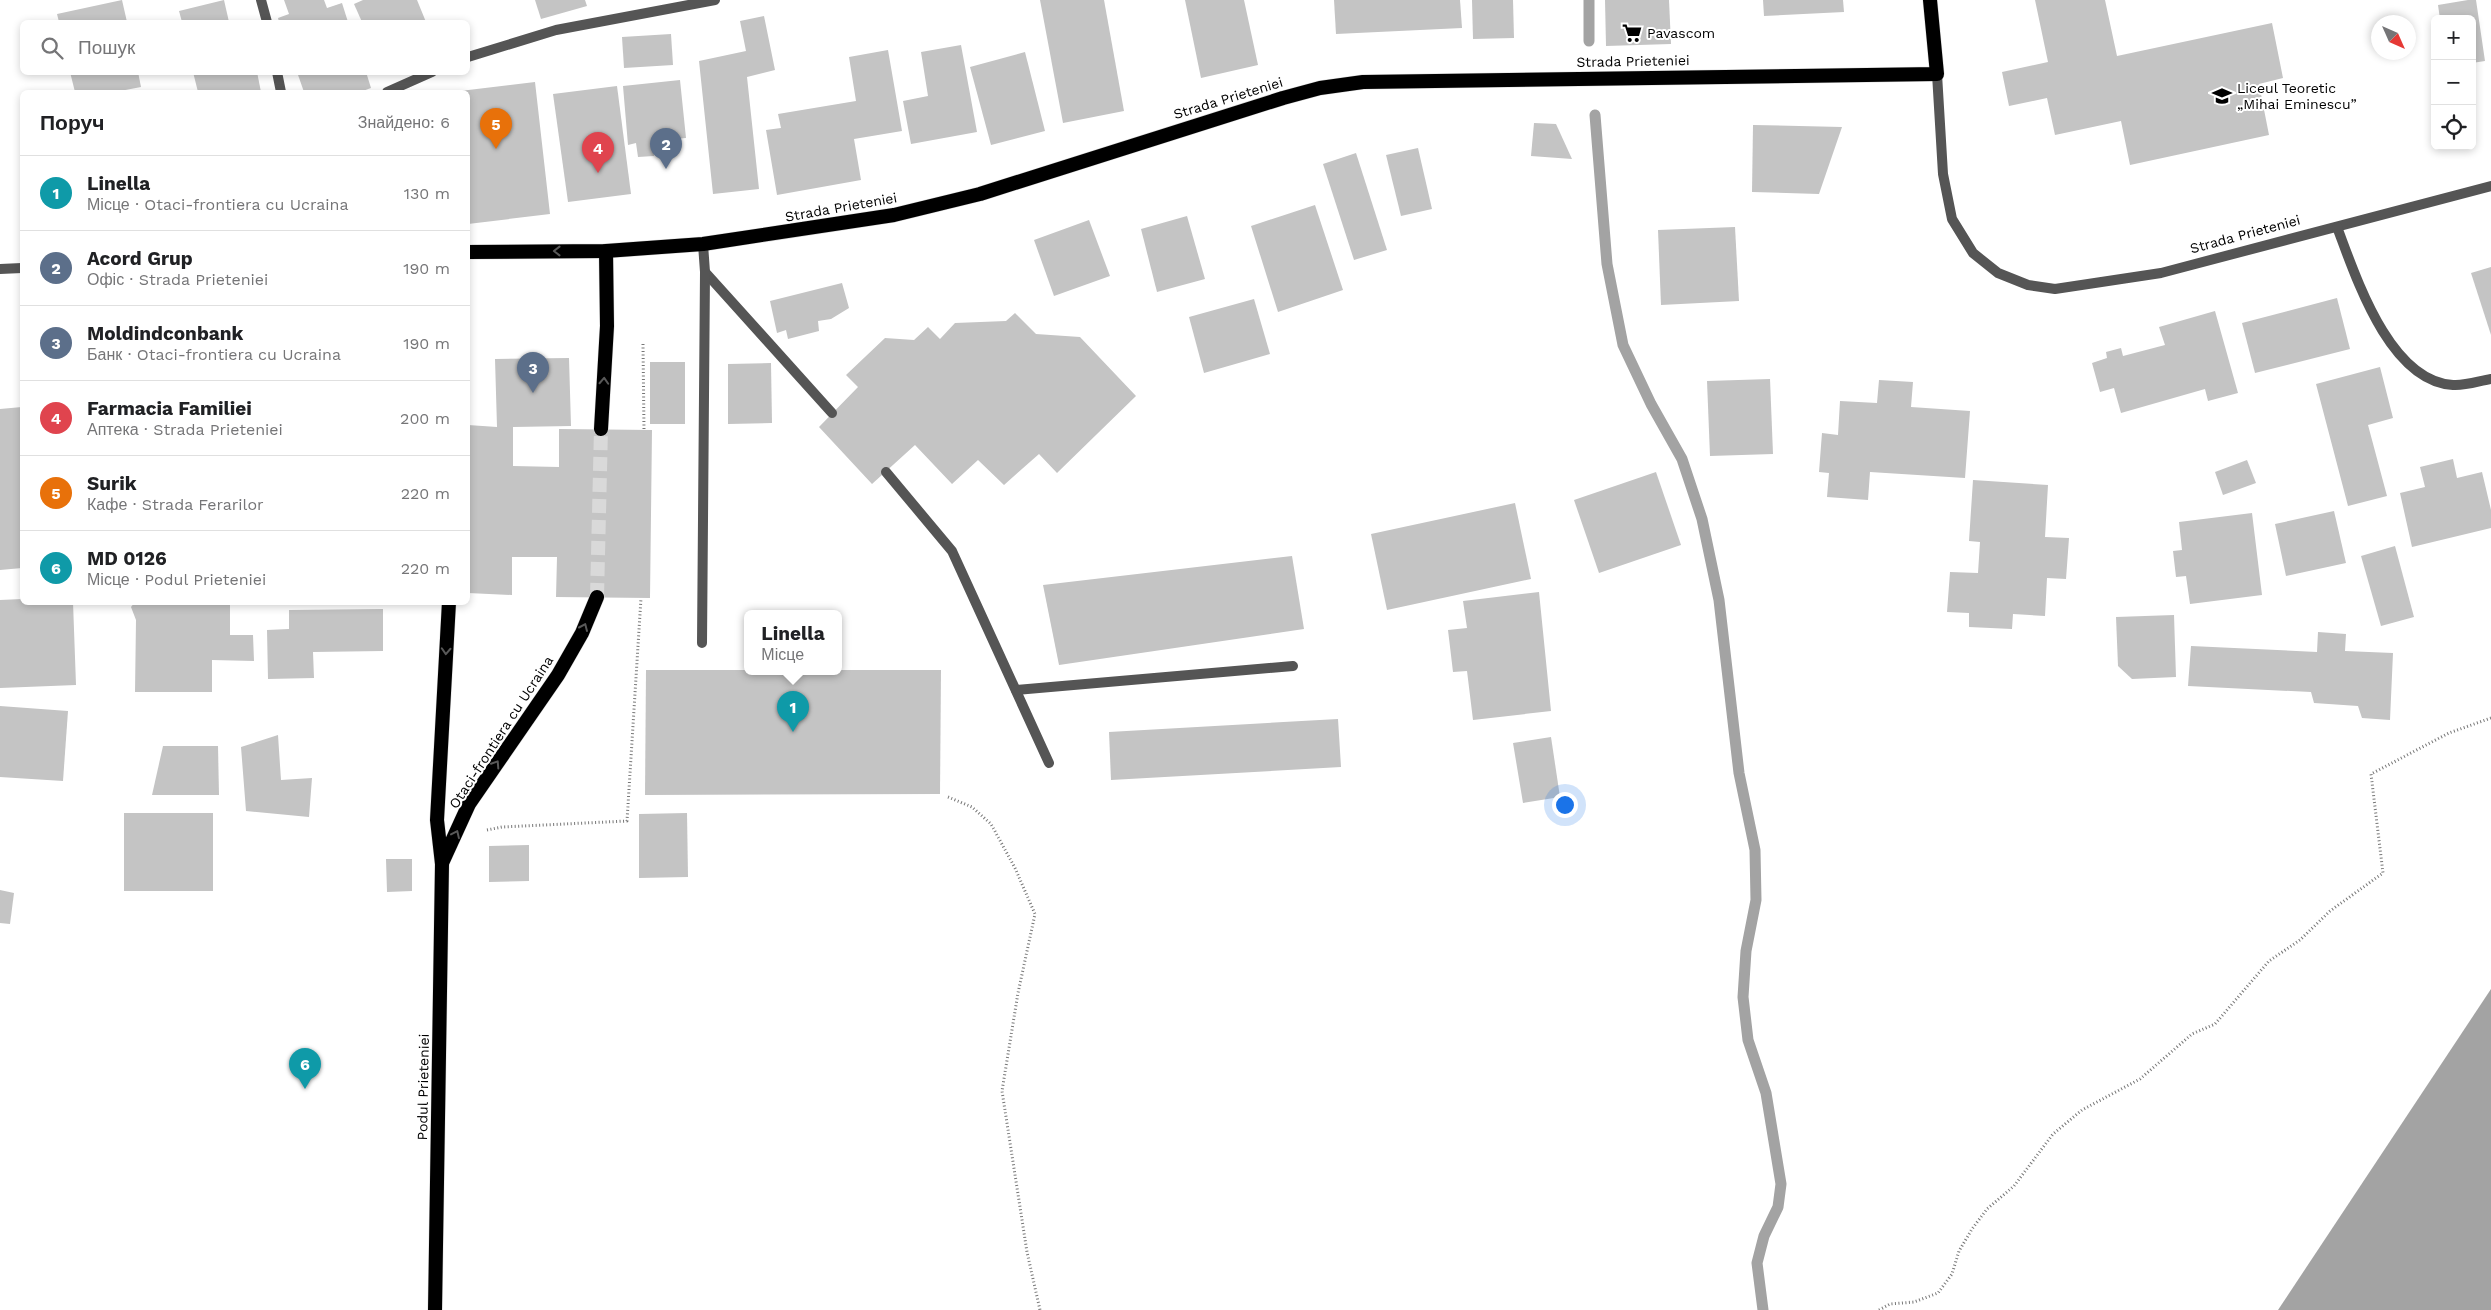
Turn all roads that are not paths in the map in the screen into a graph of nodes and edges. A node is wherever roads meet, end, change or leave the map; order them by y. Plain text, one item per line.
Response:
1 (261, 0) edge
2 (715, 0) edge
3 (1930, 0) edge
4 (266, 20) edge
5 (470, 56) edge
6 (1936, 74) junction
7 (278, 75) edge
8 (425, 75) edge
9 (281, 90) edge
10 (392, 90) edge
11 (2491, 186) edge
12 (2338, 227) junction
13 (703, 244) junction
14 (606, 251) junction
15 (470, 252) edge
16 (20, 268) edge
17 (0, 269) edge
18 (705, 272) junction
19 (2491, 379) edge
20 (832, 414) dead end
21 (601, 430) tunnel mouth
22 (886, 472) dead end
23 (597, 598) tunnel mouth
24 (449, 605) edge
25 (702, 644) dead end
26 (1293, 666) dead end
27 (1016, 690) junction
28 (1049, 763) dead end
29 (442, 864) junction
30 (436, 1310) edge

1 - 4 street
2 - 5 street
3 - 6 highway
6 - 12 street, Strada Prieteniei
6 - 13 highway, Strada Prieteniei
7 - 9 street
8 - 10 street
11 - 12 street, Strada Prieteniei
12 - 19 street
13 - 14 highway, Strada Prieteniei
13 - 18 street
14 -> 15 highway, Strada Prieteniei
21 -> 14 highway
16 - 17 street
18 - 20 street
18 - 25 street
22 - 27 street
29 -> 23 highway, Otaci-frontiera cu Ucraina
24 -> 29 highway, Otaci-frontiera cu Ucraina
26 - 27 street
27 - 28 street
29 - 30 highway, Podul Prieteniei

